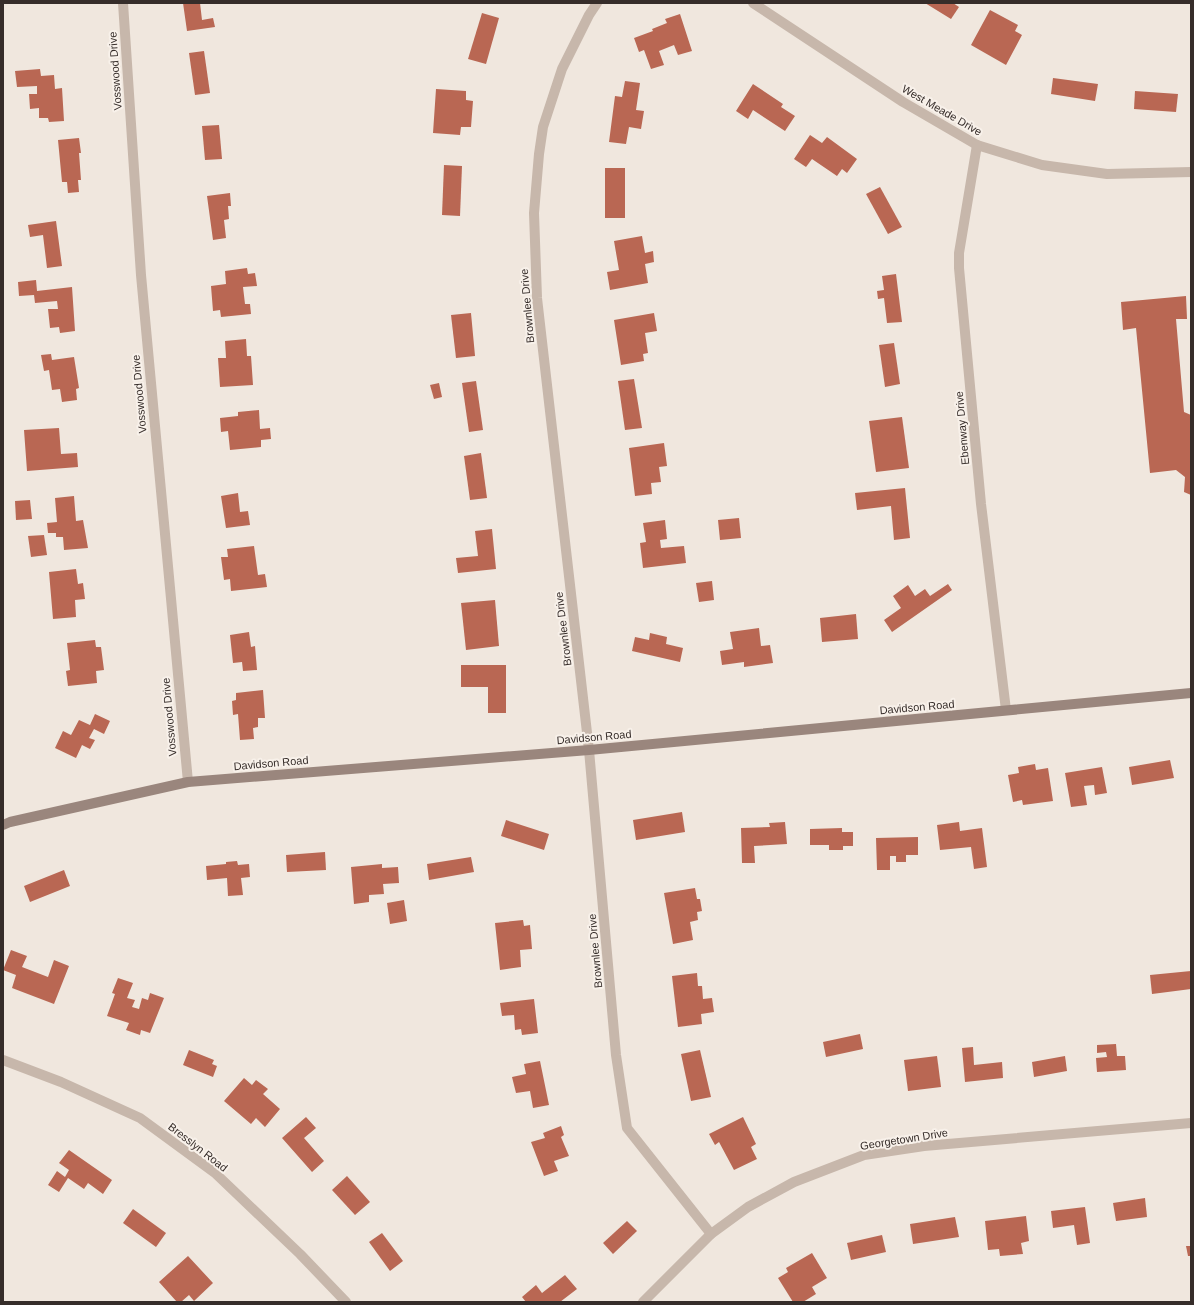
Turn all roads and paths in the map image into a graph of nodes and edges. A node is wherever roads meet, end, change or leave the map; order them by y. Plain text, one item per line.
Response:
1 (123, 3) edge
2 (596, 3) edge
3 (753, 3) edge
4 (977, 145) junction
5 (1191, 172) edge
6 (1191, 693) edge
7 (1006, 710) junction
8 (589, 750) junction
9 (188, 782) junction
10 (3, 825) edge
11 (3, 1060) edge
12 (1191, 1123) edge
13 (711, 1234) junction
14 (346, 1302) edge
15 (643, 1302) edge

1 - 9 street, Vosswood Drive
2 - 8 street, Brownlee Drive
3 - 4 street, West Meade Drive
4 - 5 street, West Meade Drive
4 - 7 street, Ebenway Drive
6 - 7 street, Davidson Road
7 - 8 street, Davidson Road
8 - 9 street, Davidson Road
8 - 13 street, Brownlee Drive
9 - 10 street, Davidson Road
11 - 14 street, Bresslyn Road
12 - 13 street, Georgetown Drive
13 - 15 street, Georgetown Drive

